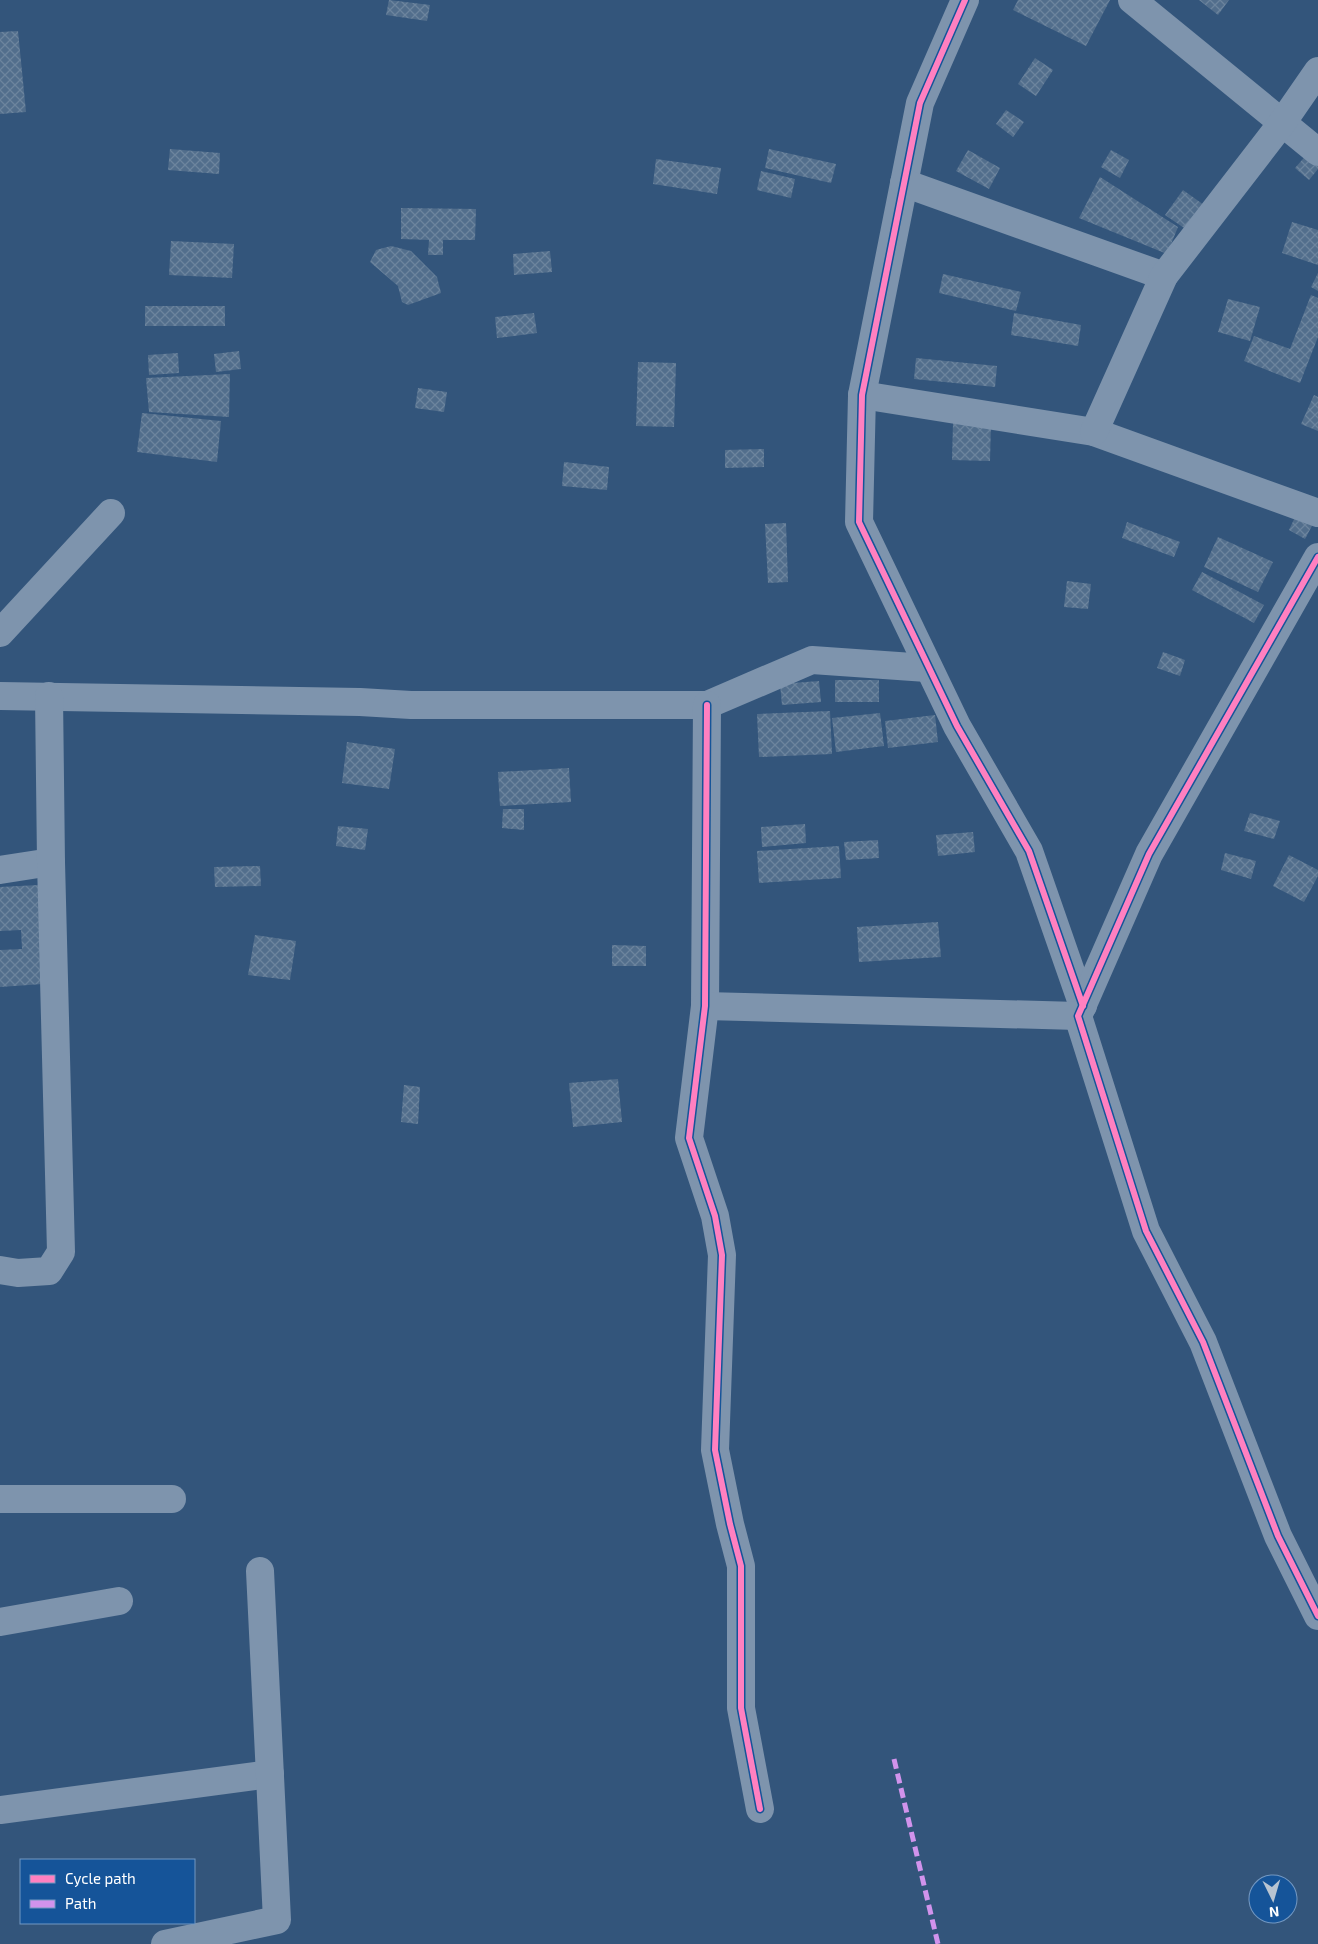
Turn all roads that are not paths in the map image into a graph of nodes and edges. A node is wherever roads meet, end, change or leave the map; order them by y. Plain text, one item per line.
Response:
1 (965, 0) edge
2 (1132, 0) edge
3 (1318, 71) edge
4 (1282, 123) junction
5 (1318, 152) edge
6 (904, 183) junction
7 (1164, 276) junction
8 (862, 395) junction
9 (1094, 432) junction
10 (111, 513) dead end
11 (1318, 513) edge
12 (1318, 557) edge
13 (0, 633) edge
14 (928, 668) junction
15 (0, 696) edge
16 (50, 696) junction
17 (707, 705) junction
18 (51, 862) junction
19 (0, 870) edge
20 (705, 1006) junction
21 (1081, 1011) junction
22 (0, 1270) edge
23 (0, 1499) edge
24 (172, 1499) dead end
25 (260, 1571) dead end
26 (119, 1601) dead end
27 (1318, 1616) edge
28 (0, 1622) edge
29 (270, 1774) junction
30 (760, 1808) dead end
31 (0, 1810) edge
32 (165, 1944) edge

1 - 6 street
2 - 4 street
3 - 4 street
4 - 5 street
4 - 7 street
6 - 7 street
6 - 8 street
7 - 9 street
8 - 9 street
8 - 14 street
9 - 11 street
10 - 13 street
12 - 21 street
14 - 17 street
14 - 21 street
15 - 16 street
16 - 17 street
16 - 18 street
17 - 20 street
18 - 19 street
18 - 22 street
20 - 21 street
20 - 30 street
21 - 27 street
23 - 24 street
25 - 29 street
26 - 28 street
29 - 31 street
29 - 32 street

